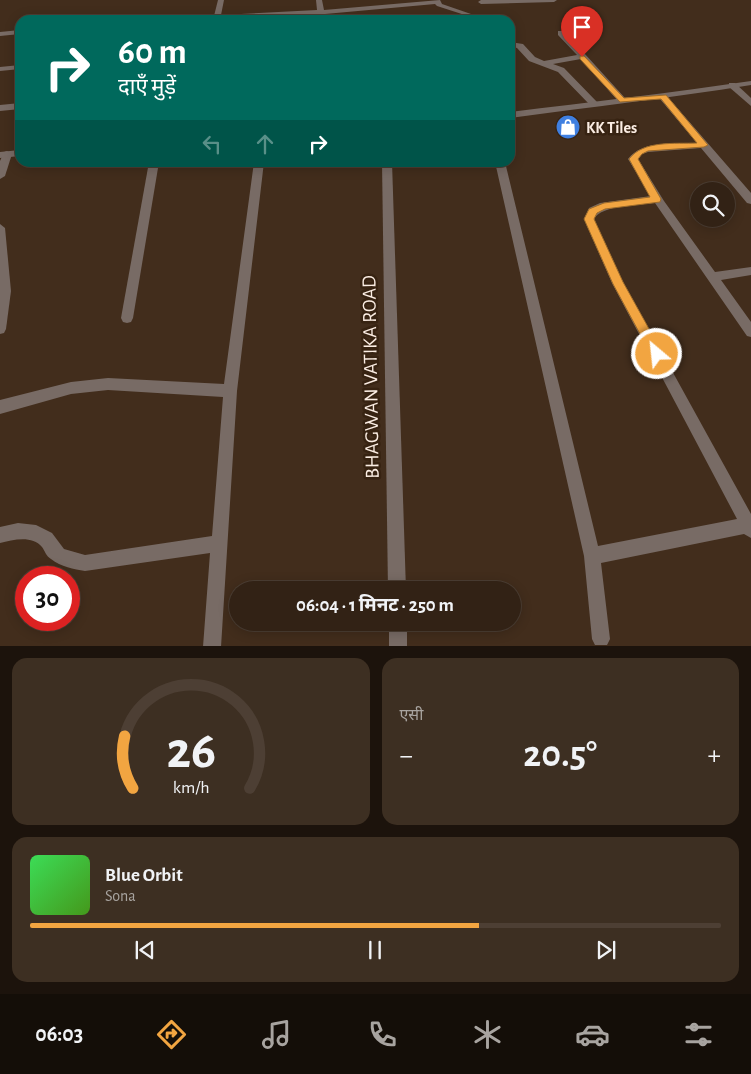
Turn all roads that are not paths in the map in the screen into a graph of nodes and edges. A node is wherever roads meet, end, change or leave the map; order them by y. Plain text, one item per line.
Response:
1 (220, 0) edge
2 (319, 0) edge
3 (554, 0) edge
4 (438, 1) edge
5 (483, 1) edge
6 (320, 12) junction
7 (468, 14) joint
8 (218, 15) edge
9 (269, 15) edge
10 (321, 15) edge
11 (15, 32) edge
12 (561, 33) dead end
13 (0, 34) edge
14 (515, 45) edge
15 (582, 57) junction
16 (546, 63) junction
17 (15, 68) edge
18 (0, 69) edge
19 (751, 82) edge
20 (732, 85) junction
21 (663, 97) junction
22 (622, 100) junction
23 (751, 103) edge
24 (594, 104) junction
25 (15, 106) edge
26 (0, 108) edge
27 (515, 114) edge
28 (704, 145) junction
29 (4, 154) edge
30 (153, 167) edge
31 (258, 167) edge
32 (387, 167) edge
33 (501, 167) edge
34 (0, 176) edge
35 (656, 199) junction
36 (751, 200) edge
37 (0, 228) edge
38 (751, 272) edge
39 (714, 277) junction
40 (127, 318) dead end
41 (0, 329) edge
42 (751, 332) edge
43 (230, 391) junction
44 (0, 407) edge
45 (750, 527) edge
46 (0, 535) edge
47 (220, 543) junction
48 (592, 556) junction
49 (397, 581) edge
50 (398, 631) edge
51 (601, 639) dead end
52 (212, 646) edge
53 (398, 646) edge

1 - 8 street
2 - 6 street
3 - 5 street
4 - 6 street
4 - 7 street
5 - 7 street
6 - 9 street
6 - 10 street
11 - 13 street
12 - 15 street
14 - 16 street
15 - 16 street
15 - 22 street
16 - 24 street
17 - 18 street
19 - 20 street
20 - 21 street
20 - 23 street
21 - 22 street
21 - 28 street
22 - 24 street
24 - 27 street
25 - 26 street
28 - 35 street
28 - 36 street
29 - 34 street
30 - 40 street
31 - 43 street
32 - 49 street, BHAGWAN VATIKA ROAD
33 - 48 street
35 - 39 street
35 - 45 street
37 - 41 street
38 - 39 street
39 - 42 street
43 - 44 street
43 - 47 street
45 - 48 street
46 - 47 street
47 - 52 street
48 - 51 street
50 - 53 street

